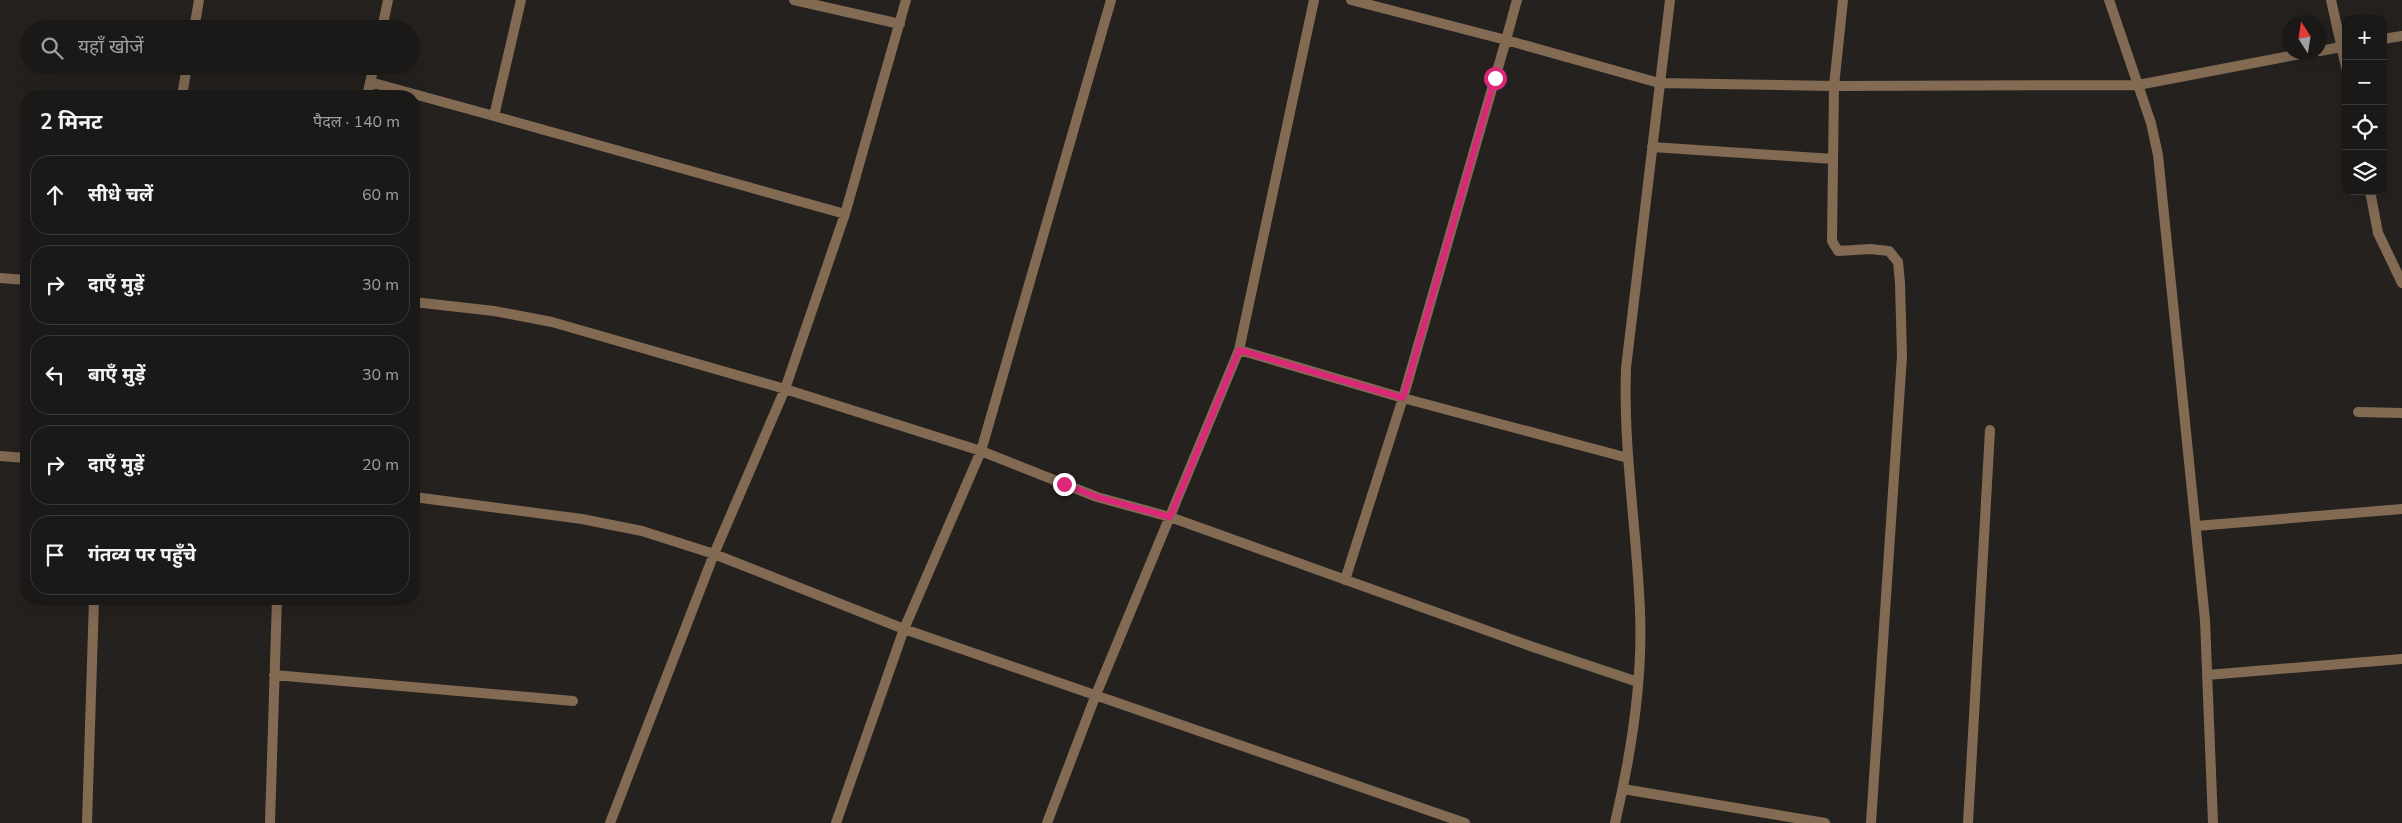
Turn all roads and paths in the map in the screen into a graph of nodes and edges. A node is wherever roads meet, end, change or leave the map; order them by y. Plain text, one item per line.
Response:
1 (199, 0) edge
2 (388, 0) edge
3 (521, 0) edge
4 (794, 0) edge
5 (906, 0) edge
6 (1111, 0) edge
7 (1314, 0) edge
8 (1351, 0) edge
9 (1517, 0) edge
10 (1670, 0) edge
11 (1843, 0) edge
12 (2109, 0) edge
13 (2331, 0) edge
14 (196, 20) edge
15 (384, 20) edge
16 (900, 24) junction
17 (2402, 36) edge
18 (2387, 38) edge
19 (2342, 39) edge
20 (1506, 40) junction
21 (2342, 46) edge
22 (2327, 50) edge
23 (2282, 58) edge
24 (186, 75) edge
25 (372, 75) edge
26 (370, 82) junction
27 (1659, 83) junction
28 (2138, 85) junction
29 (1834, 86) junction
30 (183, 90) edge
31 (369, 90) edge
32 (399, 90) edge
33 (420, 96) edge
34 (494, 116) junction
35 (1652, 147) junction
36 (1833, 159) junction
37 (2371, 195) edge
38 (846, 214) junction
39 (0, 278) edge
40 (20, 280) edge
41 (2402, 283) edge
42 (420, 303) edge
43 (1239, 350) junction
44 (784, 390) junction
45 (1403, 398) junction
46 (2358, 412) dead end
47 (2402, 413) edge
48 (1990, 430) dead end
49 (981, 451) junction
50 (0, 456) edge
51 (20, 458) edge
52 (1628, 458) junction
53 (420, 499) edge
54 (2402, 509) edge
55 (1170, 517) junction
56 (2196, 526) junction
57 (714, 554) junction
58 (1344, 580) junction
59 (94, 605) edge
60 (277, 605) edge
61 (904, 629) junction
62 (2402, 660) edge
63 (274, 675) junction
64 (2207, 675) junction
65 (1638, 682) junction
66 (1095, 697) junction
67 (573, 701) dead end
68 (1623, 789) junction
69 (87, 823) edge
70 (270, 823) edge
71 (610, 823) edge
72 (836, 823) edge
73 (1047, 823) edge
74 (1465, 823) edge
75 (1615, 823) edge
76 (1825, 823) edge
77 (1870, 823) edge
78 (1968, 823) edge
79 (2213, 823) edge

1 - 14 street
2 - 15 street
3 - 34 street
4 - 16 street
5 - 16 street
6 - 49 street
7 - 43 street
8 - 20 street
9 - 20 street
10 - 27 street
11 - 29 street
12 - 28 street
13 - 19 street
16 - 38 street
17 - 18 street
20 - 27 street
20 - 45 street
21 - 22 street
23 - 28 street
24 - 30 street
25 - 26 street
26 - 31 street
26 - 32 street
27 - 29 street
27 - 35 street
28 - 29 street
28 - 56 street
29 - 36 street
33 - 34 street
34 - 38 street
35 - 36 street
35 - 52 street
36 - 77 street
37 - 41 street
38 - 44 street
39 - 40 street
42 - 44 street
43 - 45 street
43 - 55 street
44 - 49 street
44 - 57 street
45 - 52 street
45 - 58 street
46 - 47 street
48 - 78 street
49 - 55 street
49 - 61 street
50 - 51 street
52 - 65 street
53 - 57 street
54 - 56 street
55 - 58 street
55 - 66 street
56 - 64 street
57 - 61 street
57 - 71 street
58 - 65 street
59 - 69 street
60 - 63 street
61 - 66 street
61 - 72 street
62 - 64 street
63 - 67 street
63 - 70 street
64 - 79 street
65 - 68 street
66 - 73 street
66 - 74 street
68 - 75 street
68 - 76 street

